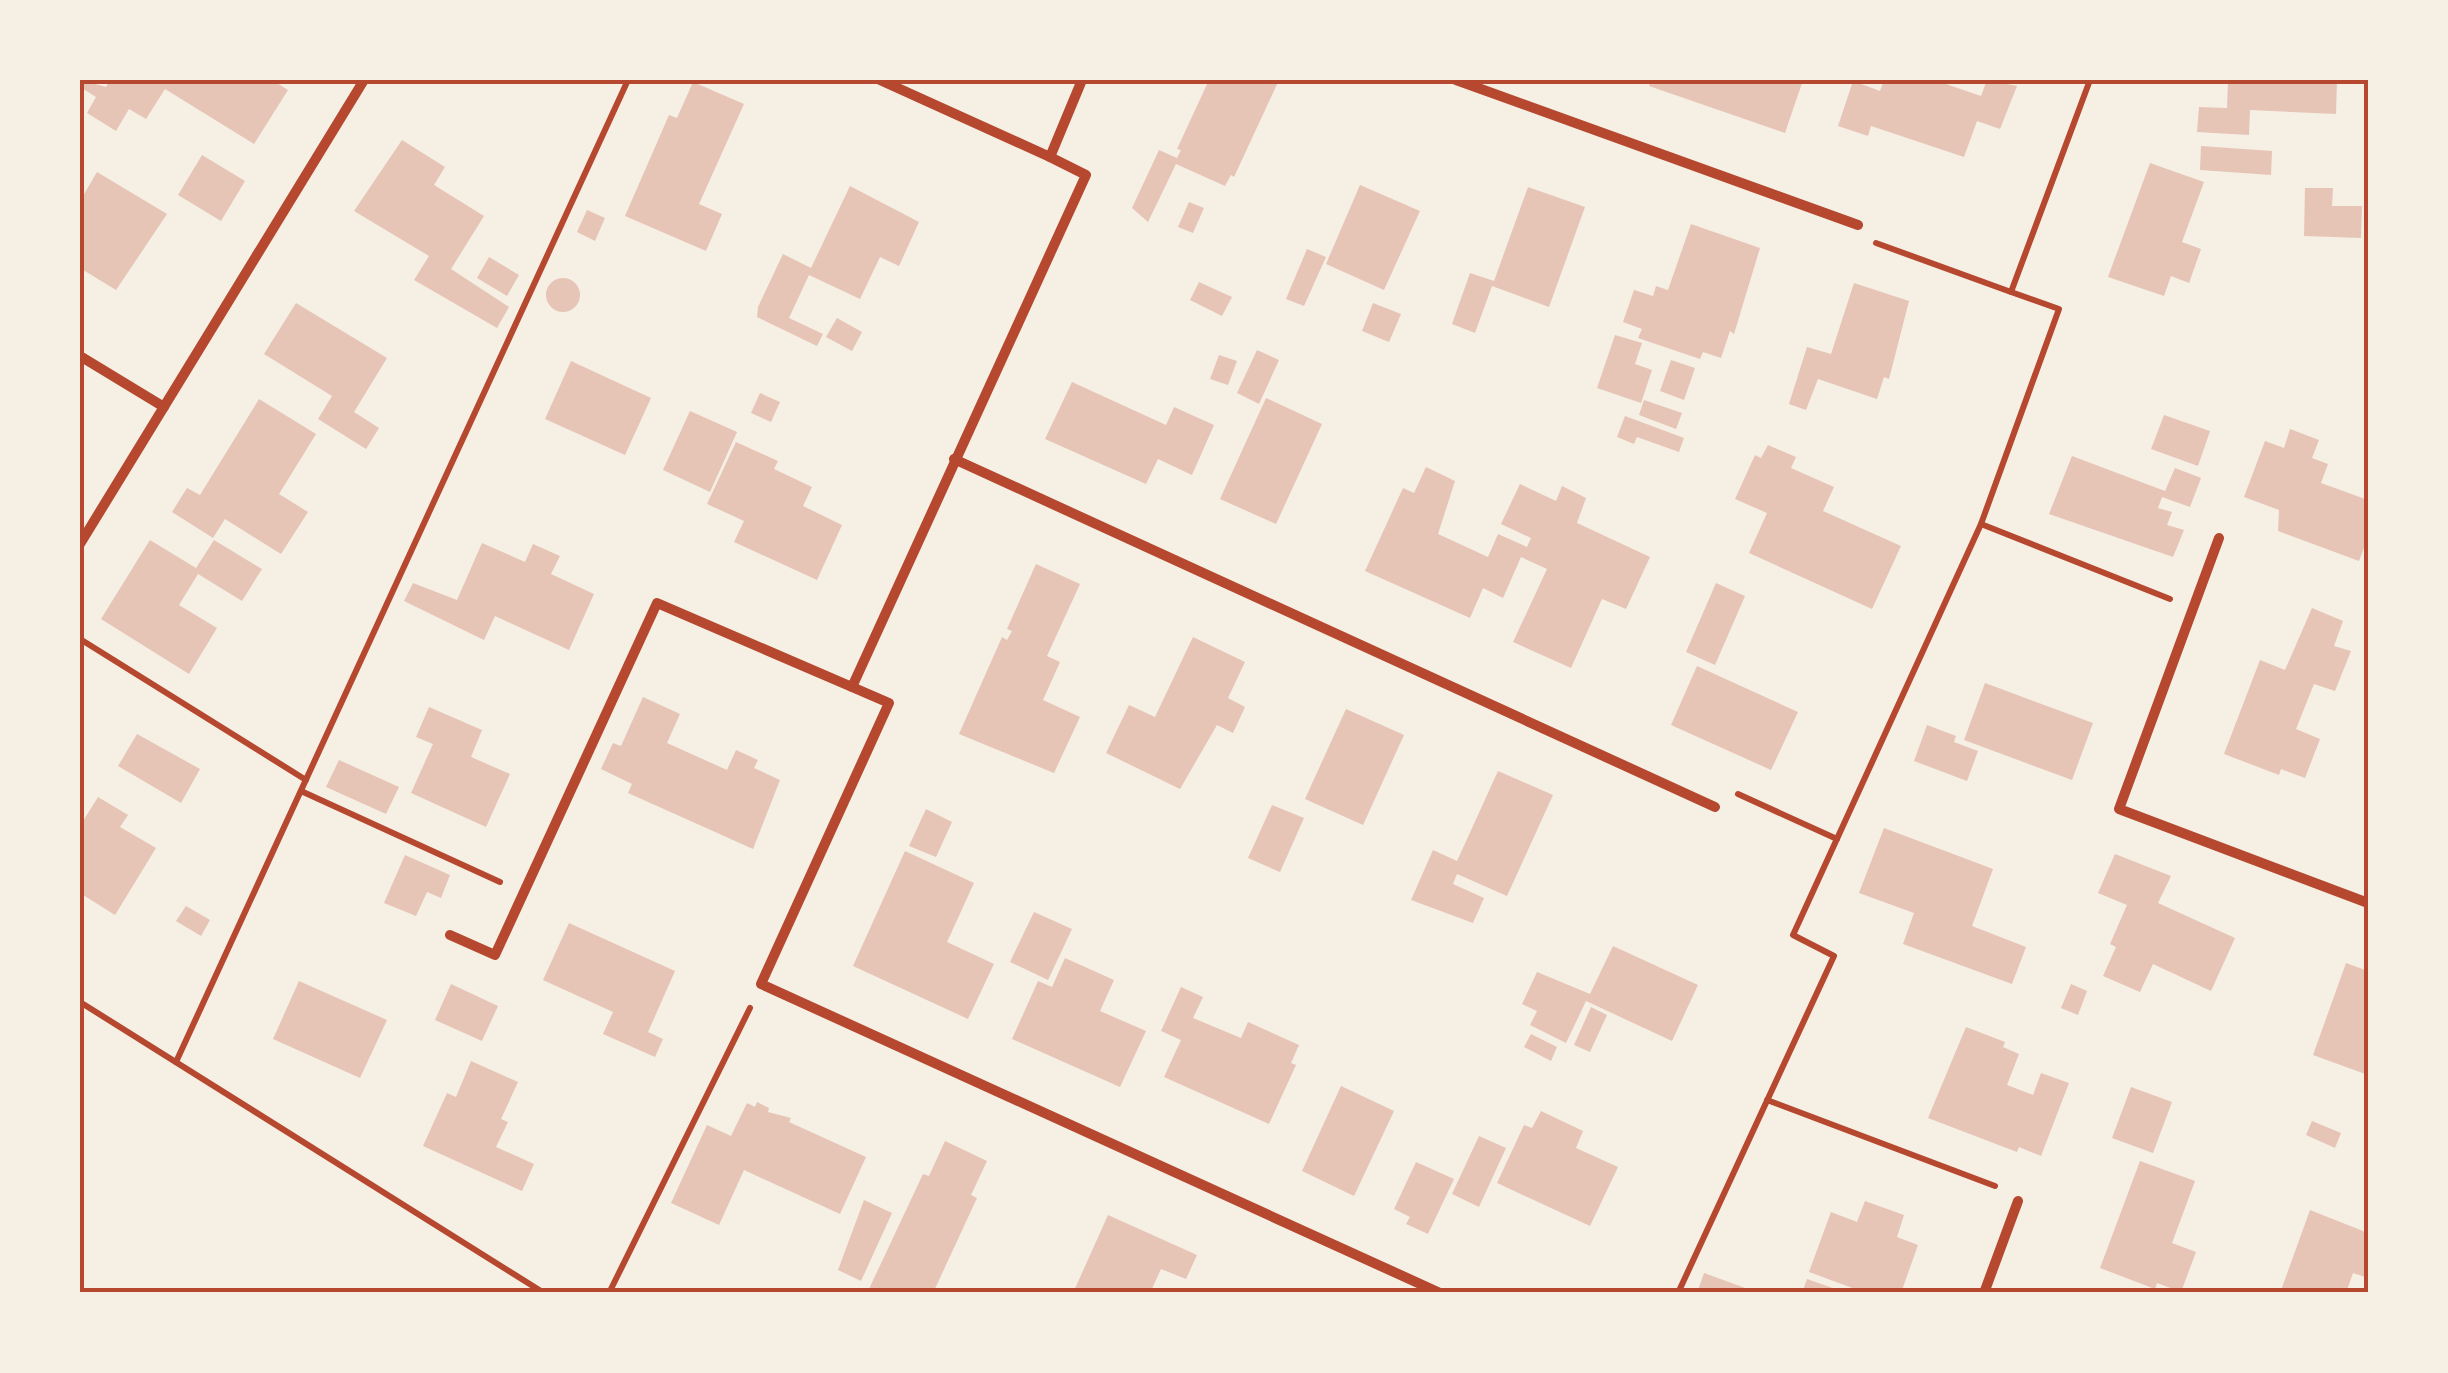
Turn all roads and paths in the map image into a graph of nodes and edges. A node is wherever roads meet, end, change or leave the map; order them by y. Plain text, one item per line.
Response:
1 (364, 80) edge
2 (628, 80) edge
3 (880, 80) edge
4 (1082, 80) edge
5 (1456, 80) edge
6 (2090, 80) edge
7 (1050, 156) junction
8 (1858, 224) joint
9 (2012, 292) junction
10 (80, 356) edge
11 (164, 407) junction
12 (954, 459) junction
13 (1980, 524) junction
14 (2219, 538) dead end
15 (80, 544) edge
16 (2194, 608) junction
17 (80, 638) edge
18 (852, 686) junction
19 (306, 780) junction
20 (301, 791) junction
21 (1715, 808) joint
22 (1838, 839) junction
23 (524, 893) junction
24 (2368, 902) edge
25 (450, 935) dead end
26 (761, 984) junction
27 (80, 1002) edge
28 (176, 1062) junction
29 (1767, 1100) junction
30 (2018, 1201) joint
31 (544, 1293) edge
32 (609, 1293) edge
33 (1440, 1293) edge
34 (1678, 1293) edge
35 (1984, 1293) edge

1 - 11 street
2 - 19 path
3 - 7 street
4 - 7 street
5 - 8 street
6 - 9 path
7 - 12 street
8 - 9 path
9 - 13 path
10 - 11 street
11 - 15 street
12 - 18 street
12 - 21 street
13 - 16 path
13 - 22 path
14 - 16 street
16 - 24 street
17 - 19 path
18 - 23 street
18 - 26 street
19 - 20 path
20 - 23 path
20 - 28 path
21 - 22 path
22 - 29 path
23 - 25 street
26 - 32 path
26 - 33 street
27 - 28 path
28 - 31 path
29 - 30 path
29 - 34 path
30 - 35 street

